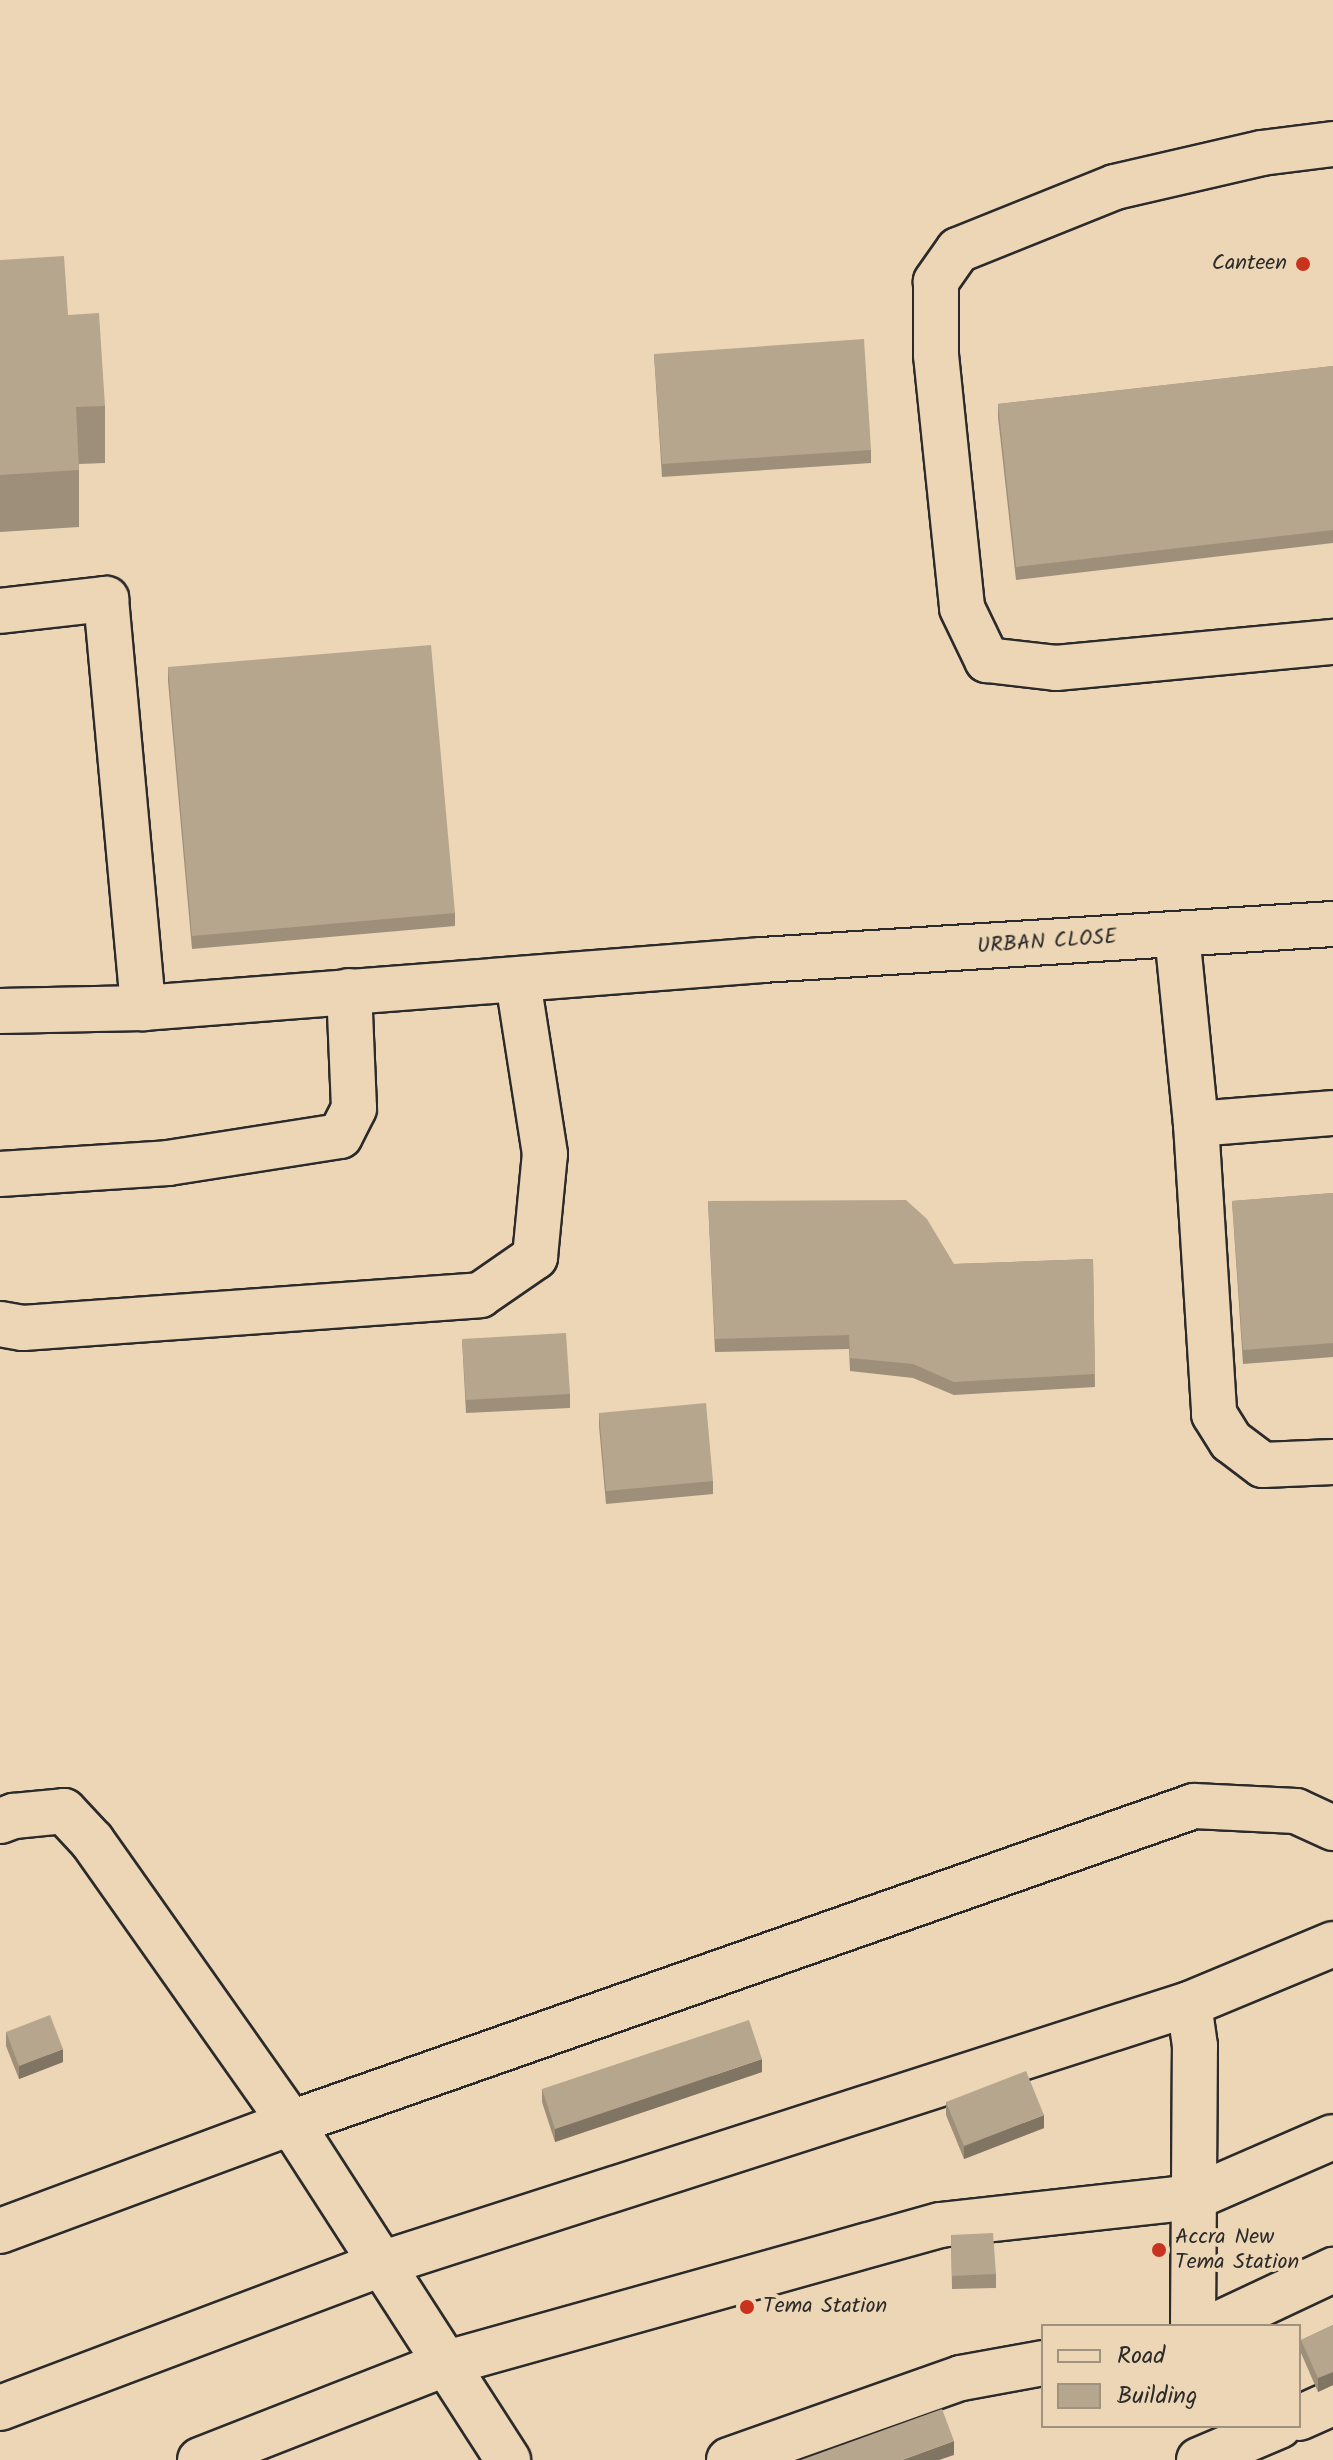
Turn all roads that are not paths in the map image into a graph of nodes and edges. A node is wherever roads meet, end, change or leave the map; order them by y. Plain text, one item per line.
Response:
1 (1333, 144) edge
2 (0, 611) edge
3 (1333, 642) edge
4 (1333, 924) edge
5 (1177, 934) junction
6 (518, 981) junction
7 (349, 991) junction
8 (143, 1008) junction
9 (0, 1011) edge
10 (1333, 1113) edge
11 (1196, 1124) junction
12 (0, 1174) edge
13 (0, 1324) edge
14 (1333, 1462) edge
15 (0, 1821) edge
16 (1333, 1828) edge
17 (1333, 1944) edge
18 (1189, 2004) junction
19 (291, 2123) junction
20 (1333, 2137) edge
21 (1195, 2197) junction
22 (0, 2231) edge
23 (384, 2263) junction
24 (1333, 2270) edge
25 (1193, 2324) edge
26 (1218, 2324) edge
27 (447, 2363) junction
28 (1041, 2363) edge
29 (1333, 2403) edge
30 (0, 2408) edge
31 (1301, 2417) edge
32 (1190, 2428) edge
33 (1274, 2428) edge
34 (200, 2460) edge
35 (508, 2460) edge
36 (729, 2460) edge
37 (1189, 2460) edge
38 (1199, 2460) edge

1 - 3 street
2 - 8 street
4 - 5 street, URBAN CLOSE
5 - 6 street, URBAN CLOSE
5 - 11 street
6 - 7 street, URBAN CLOSE
6 - 13 street
7 - 8 street, URBAN CLOSE
7 - 12 street
8 - 9 street, URBAN CLOSE
10 - 11 street
11 - 14 street
15 - 19 street
16 - 19 street
17 - 18 street
18 - 21 street
18 - 23 street
19 - 22 street
19 - 23 street
20 - 21 street
21 - 25 street
21 - 27 street
23 - 27 street
23 - 30 street
24 - 26 street
27 - 34 street
27 - 35 street
28 - 36 street
29 - 31 street
32 - 37 street
33 - 38 street

